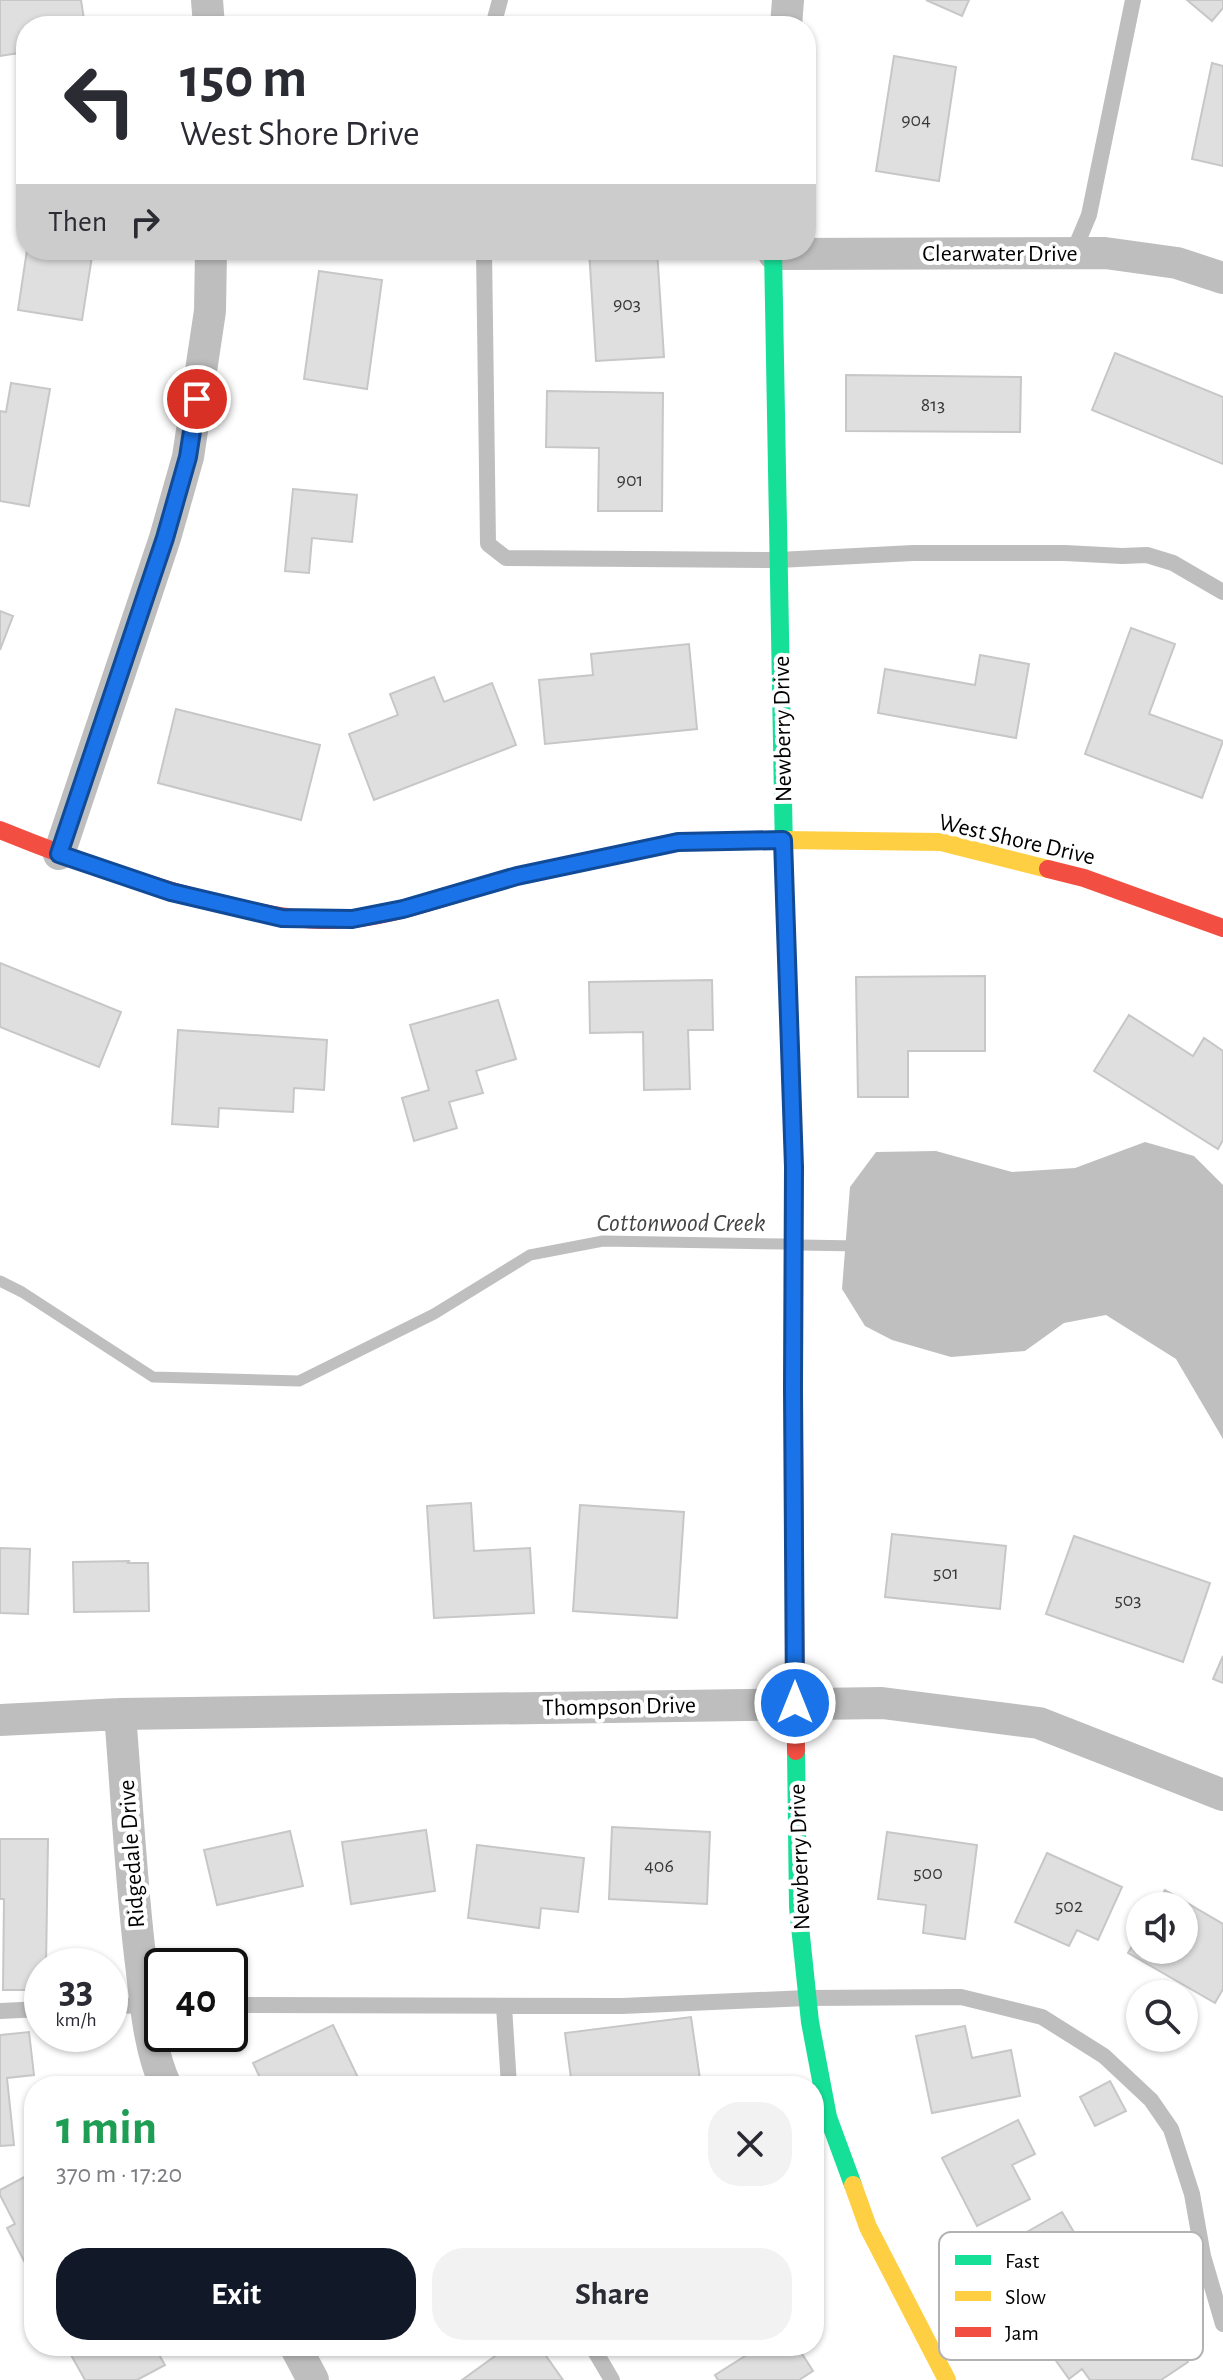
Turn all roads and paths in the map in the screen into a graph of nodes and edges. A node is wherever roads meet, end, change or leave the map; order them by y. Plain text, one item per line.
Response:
1 (1133, 0) edge
2 (816, 252) edge
3 (1073, 253) junction
4 (211, 260) edge
5 (484, 260) edge
6 (774, 260) edge
7 (1223, 278) edge
8 (779, 560) junction
9 (1223, 592) edge
10 (0, 830) edge
11 (783, 840) junction
12 (59, 854) junction
13 (1223, 928) edge
14 (795, 1703) junction
15 (120, 1714) junction
16 (0, 1720) edge
17 (1223, 1795) edge
18 (144, 1965) edge
19 (807, 1998) junction
20 (248, 2005) edge
21 (504, 2006) junction
22 (24, 2010) edge
23 (0, 2011) edge
24 (158, 2052) edge
25 (161, 2076) edge
26 (508, 2076) edge
27 (821, 2076) edge
28 (824, 2094) edge
29 (1199, 2232) edge
30 (1203, 2256) edge
31 (1223, 2324) edge
32 (300, 2356) edge
33 (598, 2356) edge
34 (313, 2380) edge
35 (612, 2380) edge
36 (947, 2380) edge

1 - 3 lane
2 - 3 street, Clearwater Drive
3 - 7 street, Clearwater Drive
4 - 12 street
5 - 8 lane
6 - 8 street, Newberry Drive
8 - 9 lane
8 - 11 street, Newberry Drive
10 - 12 street, West Shore Drive
11 - 12 street, West Shore Drive
11 - 13 street, West Shore Drive
11 - 14 street, Newberry Drive
14 - 15 street, Thompson Drive
14 - 17 street, Thompson Drive
14 - 19 street, Newberry Drive
15 - 16 street, Thompson Drive
15 - 18 street, Ridgedale Drive
19 - 21 lane
19 - 27 street, Newberry Drive
19 - 29 lane
20 - 21 lane
21 - 26 lane
22 - 23 lane
24 - 25 street, Ridgedale Drive
28 - 36 street, Newberry Drive
30 - 31 lane
32 - 34 street
33 - 35 lane

